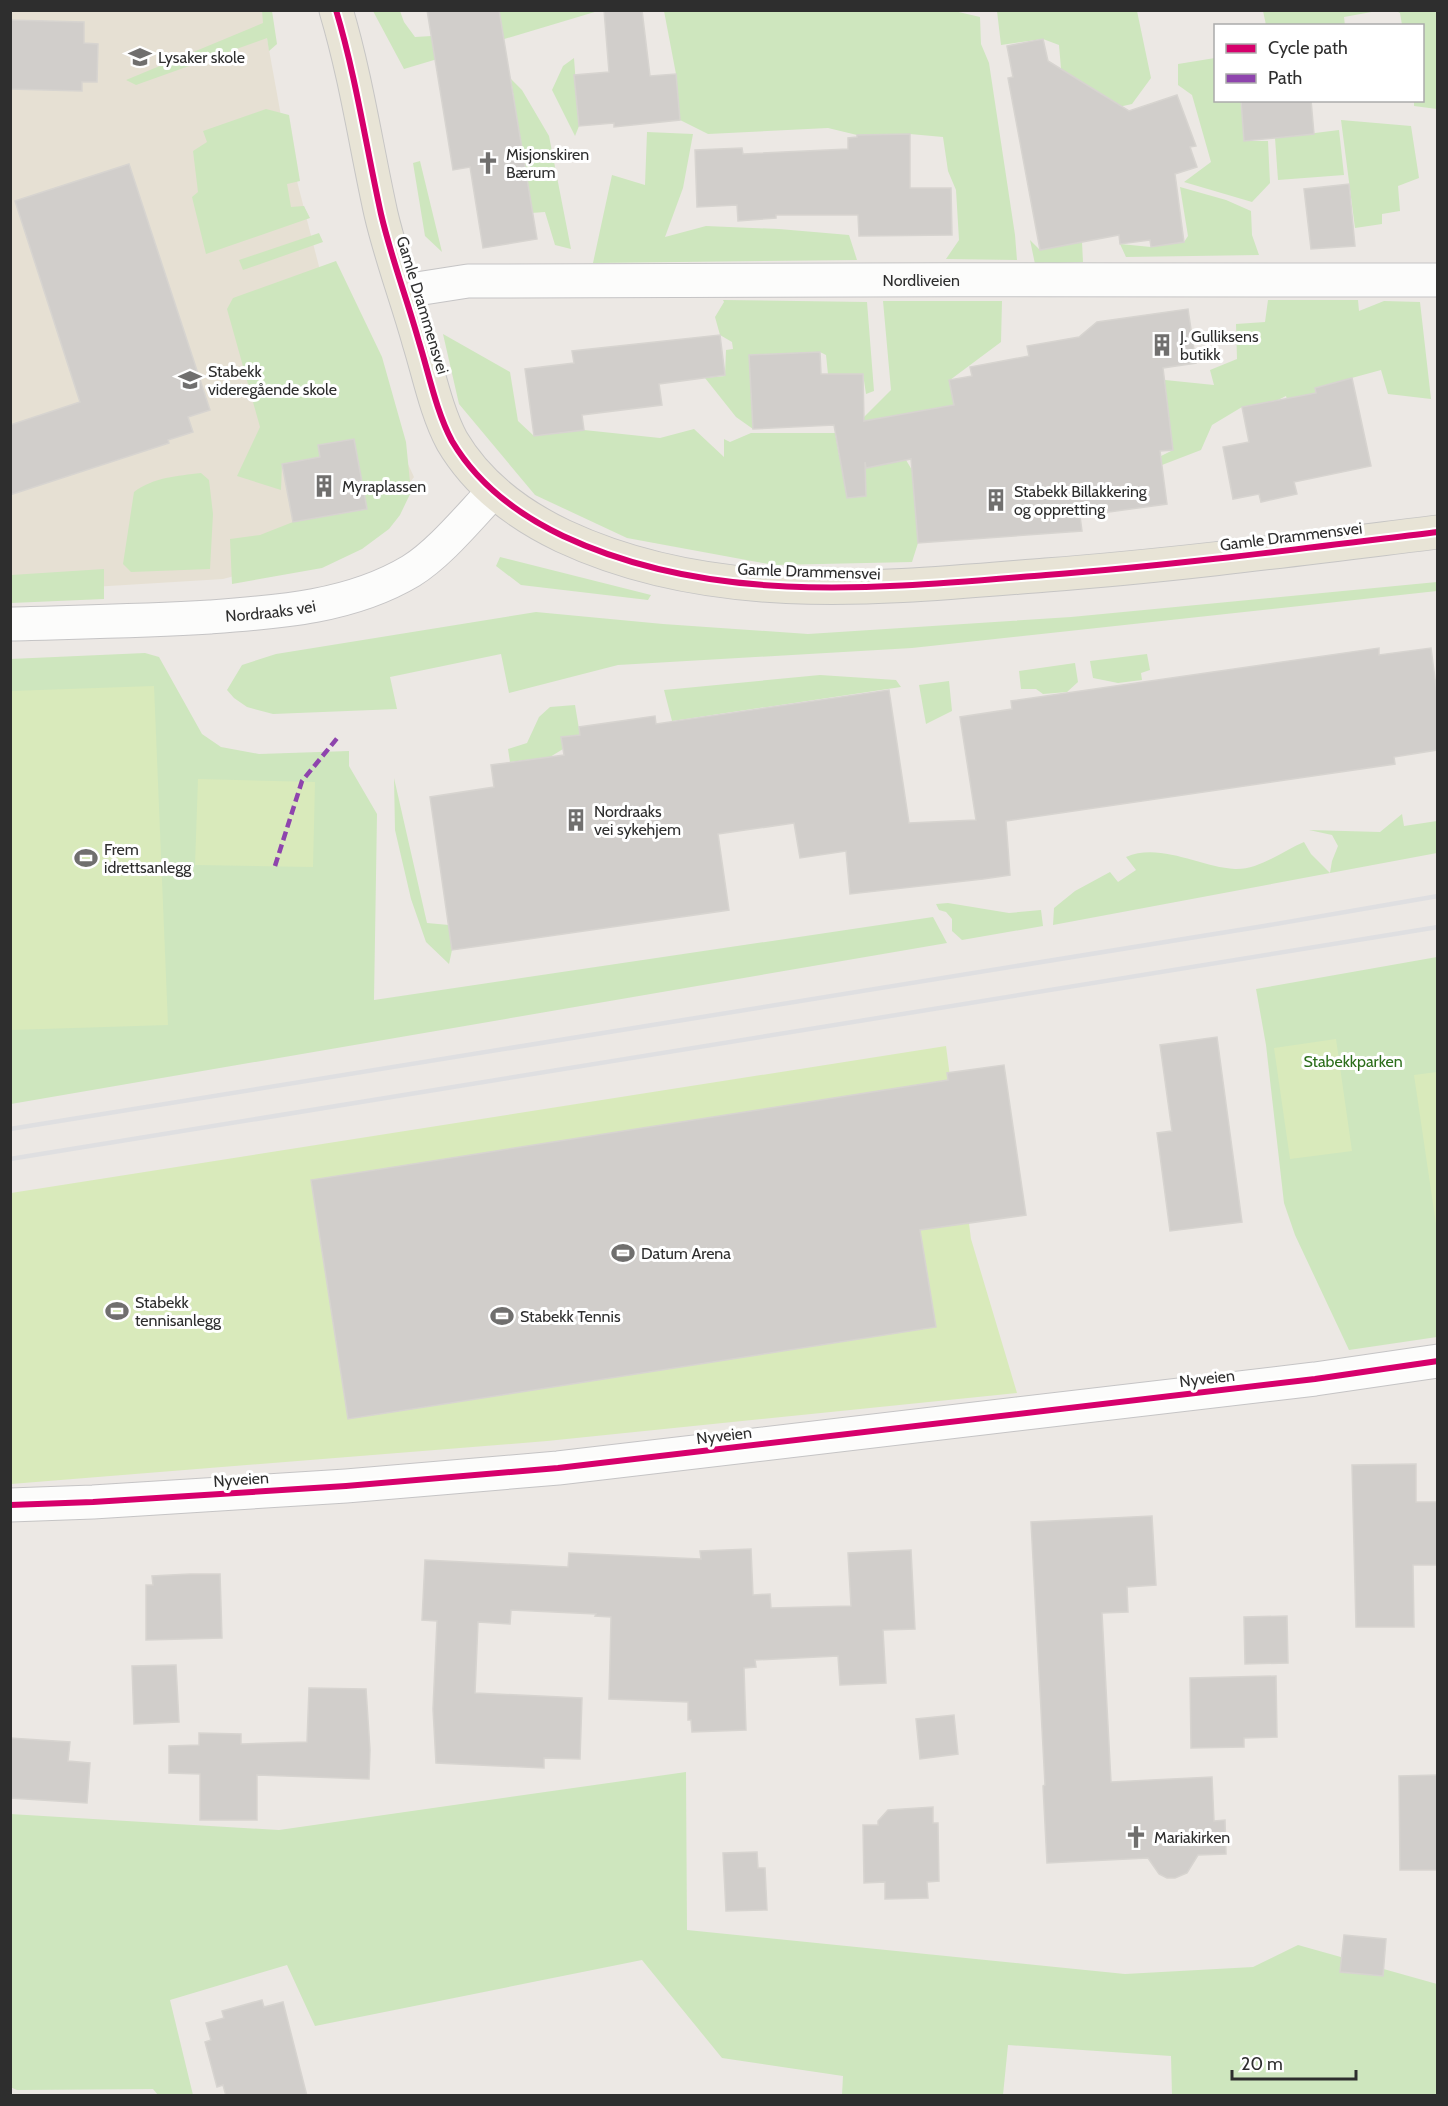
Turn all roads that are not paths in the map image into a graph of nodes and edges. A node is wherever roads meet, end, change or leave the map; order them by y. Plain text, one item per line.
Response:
1 (336, 10) edge
2 (1437, 279) edge
3 (404, 291) junction
4 (493, 492) junction
5 (1437, 532) edge
6 (10, 624) edge
7 (1437, 1361) edge
8 (10, 1505) edge

1 - 3 main road, Gamle Drammensvei
2 - 3 street, Nordliveien
3 - 4 main road, Gamle Drammensvei
4 - 5 main road, Gamle Drammensvei
4 - 6 street, Nordraaks vei
7 - 8 street, Nyveien

